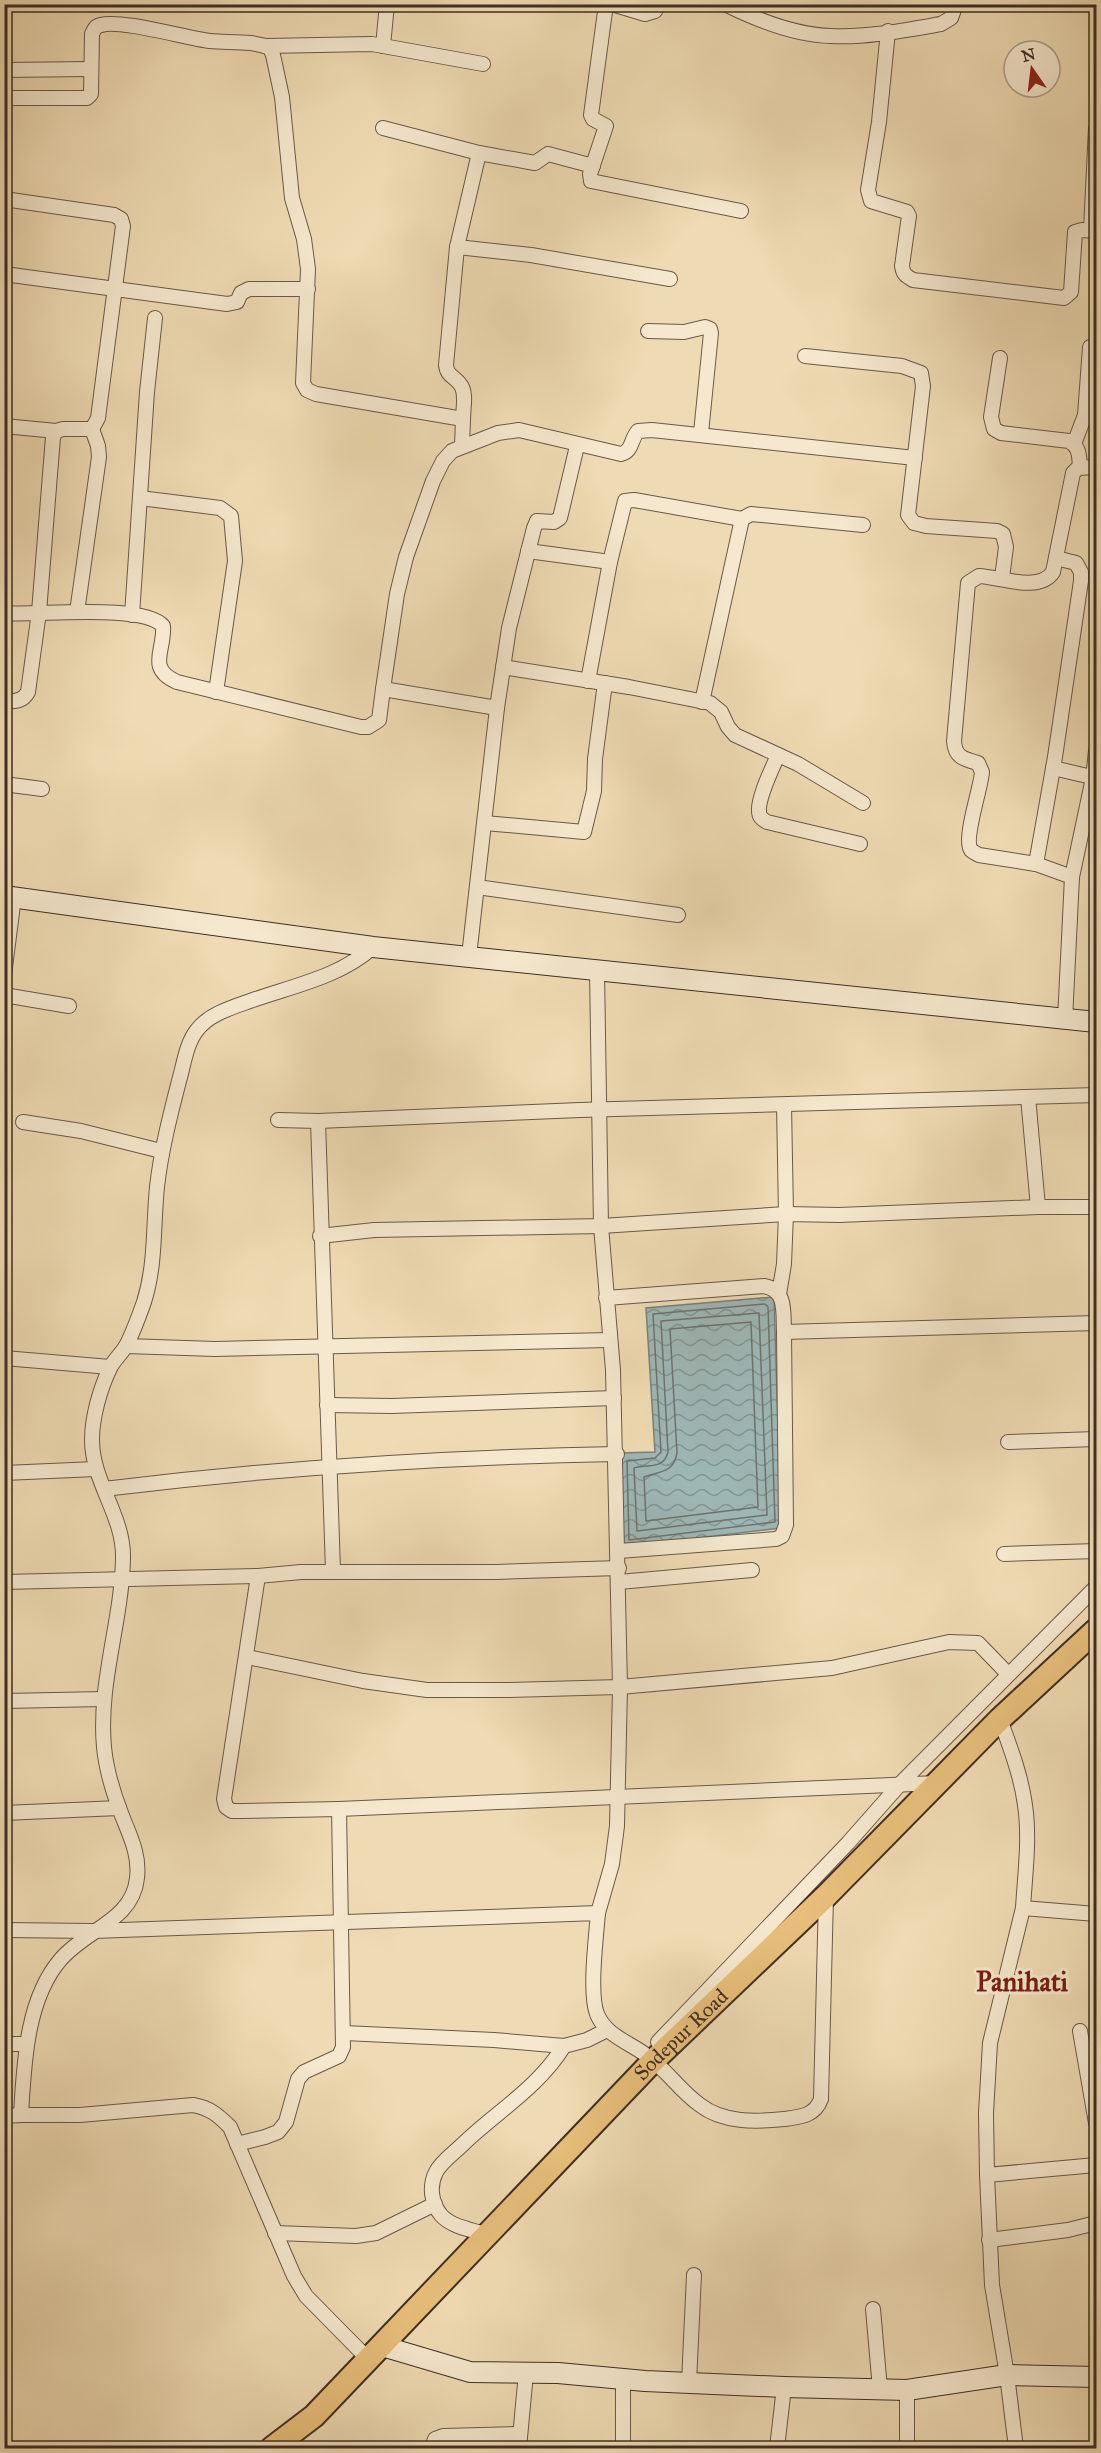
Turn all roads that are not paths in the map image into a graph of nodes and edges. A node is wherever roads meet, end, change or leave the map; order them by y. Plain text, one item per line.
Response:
1 (387, 4) edge
2 (606, 4) edge
3 (612, 4) edge
4 (658, 4) edge
5 (725, 4) edge
6 (956, 4) edge
7 (888, 31) junction
8 (265, 46) junction
9 (383, 46) junction
10 (483, 64) dead end
11 (91, 69) junction
12 (4, 70) edge
13 (4, 98) edge
14 (383, 128) dead end
15 (1096, 128) edge
16 (480, 153) junction
17 (593, 166) junction
18 (4, 199) edge
19 (741, 212) dead end
20 (1094, 230) edge
21 (457, 248) junction
22 (4, 274) edge
23 (670, 279) dead end
24 (115, 288) junction
25 (308, 289) junction
26 (155, 318) dead end
27 (648, 331) dead end
28 (1089, 347) dead end
29 (805, 356) dead end
30 (1000, 358) dead end
31 (463, 419) junction
32 (4, 426) edge
33 (92, 429) junction
34 (56, 431) junction
35 (701, 434) junction
36 (1074, 444) junction
37 (462, 446) junction
38 (577, 446) junction
39 (915, 458) junction
40 (1080, 467) junction
41 (1096, 467) edge
42 (140, 498) junction
43 (742, 519) junction
44 (863, 525) dead end
45 (528, 551) junction
46 (1056, 558) junction
47 (610, 562) junction
48 (1002, 578) junction
49 (39, 612) junction
50 (77, 612) junction
51 (4, 613) edge
52 (132, 615) junction
53 (503, 667) junction
54 (588, 681) junction
55 (605, 683) junction
56 (383, 689) junction
57 (216, 692) junction
58 (4, 701) edge
59 (702, 702) junction
60 (497, 708) junction
61 (1096, 751) edge
62 (778, 755) junction
63 (1053, 768) junction
64 (1095, 778) edge
65 (4, 784) edge
66 (42, 789) dead end
67 (863, 803) dead end
68 (485, 823) junction
69 (860, 844) dead end
70 (1036, 864) junction
71 (1072, 877) junction
72 (477, 887) junction
73 (9, 896) edge
74 (678, 915) dead end
75 (373, 946) junction
76 (470, 956) junction
77 (597, 970) junction
78 (4, 975) edge
79 (4, 995) edge
80 (69, 1006) dead end
81 (1065, 1020) junction
82 (1096, 1022) edge
83 (1096, 1095) edge
84 (1028, 1097) junction
85 (784, 1105) junction
86 (598, 1110) junction
87 (278, 1120) dead end
88 (318, 1121) junction
89 (23, 1122) dead end
90 (161, 1151) junction
91 (1038, 1207) junction
92 (1096, 1207) edge
93 (786, 1214) junction
94 (601, 1226) junction
95 (320, 1236) junction
96 (779, 1294) junction
97 (606, 1298) junction
98 (1096, 1323) edge
99 (784, 1332) junction
100 (610, 1340) junction
101 (126, 1346) junction
102 (326, 1347) junction
103 (4, 1358) edge
104 (110, 1367) junction
105 (614, 1398) junction
106 (327, 1405) junction
107 (1096, 1439) edge
108 (1008, 1442) dead end
109 (616, 1454) junction
110 (329, 1466) junction
111 (96, 1469) junction
112 (4, 1473) edge
113 (104, 1489) junction
114 (619, 1551) junction
115 (1096, 1551) edge
116 (1004, 1554) dead end
117 (752, 1570) dead end
118 (333, 1571) junction
119 (619, 1575) junction
120 (258, 1576) junction
121 (121, 1578) junction
122 (4, 1582) edge
123 (1096, 1587) edge
124 (1096, 1630) edge
125 (247, 1657) junction
126 (1008, 1674) junction
127 (620, 1687) junction
128 (104, 1699) junction
129 (4, 1701) edge
130 (1000, 1719) junction
131 (901, 1783) junction
132 (938, 1783) junction
133 (619, 1798) junction
134 (119, 1808) junction
135 (339, 1809) junction
136 (4, 1813) edge
137 (826, 1896) junction
138 (1023, 1908) junction
139 (598, 1913) junction
140 (1096, 1914) edge
141 (341, 1923) junction
142 (4, 1930) edge
143 (93, 1931) junction
144 (607, 2030) junction
145 (1080, 2031) dead end
146 (344, 2033) junction
147 (4, 2044) edge
148 (26, 2044) junction
149 (564, 2046) junction
150 (650, 2058) junction
151 (21, 2115) junction
152 (4, 2116) edge
153 (1096, 2123) edge
154 (237, 2144) junction
155 (1096, 2165) edge
156 (987, 2175) junction
157 (435, 2204) junction
158 (1096, 2223) edge
159 (275, 2233) junction
160 (488, 2235) junction
161 (989, 2240) junction
162 (694, 2276) dead end
163 (873, 2309) dead end
164 (375, 2353) junction
165 (526, 2373) junction
166 (1007, 2375) junction
167 (1096, 2377) edge
168 (623, 2379) junction
169 (689, 2383) junction
170 (784, 2387) junction
171 (880, 2389) junction
172 (907, 2390) junction
173 (519, 2441) edge
174 (272, 2448) edge
175 (432, 2448) edge
176 (623, 2448) edge
177 (777, 2448) edge
178 (907, 2448) edge
179 (1016, 2448) edge

1 - 9 street
2 - 17 street
3 - 4 street
5 - 7 street
6 - 7 street
7 - 20 street
8 - 9 street
8 - 11 street
8 - 25 street
9 - 10 street
11 - 12 street
11 - 13 street
14 - 16 street
15 - 20 street
16 - 17 street
16 - 21 street
17 - 19 street
18 - 24 street
21 - 23 street
21 - 31 street
22 - 24 street
24 - 25 street
24 - 33 street
25 - 31 street
26 - 42 street
27 - 35 street
28 - 36 street
29 - 39 street
30 - 36 street
31 - 37 street
32 - 34 street
33 - 34 street
33 - 50 street
34 - 49 street
35 - 38 street
35 - 39 street
36 - 40 street
37 - 38 street
37 - 56 street
38 - 45 street
39 - 48 street
40 - 41 street
40 - 46 street
42 - 52 street
42 - 57 street
43 - 44 street
43 - 47 street
43 - 59 street
45 - 47 street
45 - 53 street
46 - 48 street
46 - 63 street
47 - 54 street
48 - 70 street
49 - 50 street
49 - 51 street
49 - 58 street
50 - 52 street
52 - 57 street
53 - 54 street
53 - 60 street
54 - 55 street
55 - 59 street
55 - 68 street
56 - 57 street
56 - 60 street
59 - 62 street
60 - 68 street
61 - 64 street
62 - 67 street
62 - 69 street
63 - 64 street
63 - 70 street
64 - 71 street
65 - 66 street
68 - 72 street
70 - 71 street
71 - 81 street
72 - 74 street
72 - 76 street
73 - 75 street
73 - 78 street
75 - 76 street
75 - 90 street
76 - 77 street
77 - 81 street
77 - 86 street
79 - 80 street
81 - 82 street
83 - 84 street
84 - 85 street
84 - 91 street
85 - 86 street
85 - 93 street
86 - 88 street
86 - 94 street
87 - 88 street
88 - 95 street
89 - 90 street
90 - 101 street
91 - 92 street
91 - 93 street
93 - 94 street
93 - 96 street
94 - 95 street
94 - 97 street
95 - 102 street
96 - 97 street
96 - 99 street
97 - 100 street
98 - 99 street
99 - 114 street
100 - 102 street
100 - 105 street
101 - 102 street
101 - 104 street
102 - 106 street
103 - 104 street
104 - 111 street
105 - 106 street
105 - 109 street
106 - 110 street
107 - 108 street
109 - 110 street
109 - 114 street
110 - 113 street
110 - 118 street
111 - 112 street
111 - 113 street
113 - 121 street
114 - 119 street
115 - 116 street
117 - 119 street
118 - 119 street
118 - 120 street
119 - 127 street
120 - 121 street
120 - 125 street
121 - 122 street
121 - 128 street
123 - 126 street
124 - 130 main road, Sodepur Road
125 - 127 street
125 - 135 street
126 - 127 street
126 - 131 street
127 - 133 street
128 - 129 street
128 - 134 street
130 - 132 main road, Sodepur Road
130 - 138 street
131 - 132 street
131 - 133 street
131 - 150 street
132 - 137 main road, Sodepur Road
133 - 135 street
133 - 139 street
134 - 136 street
134 - 143 street
135 - 141 street
137 - 150 main road, Sodepur Road
137 - 150 street
138 - 140 street
138 - 156 street
139 - 141 street
139 - 144 street
141 - 143 street
141 - 146 street
142 - 143 street
143 - 148 street
144 - 149 street
144 - 150 street
145 - 153 street
146 - 149 street
146 - 154 street
147 - 148 street
148 - 151 street
149 - 157 street
150 - 160 main road, Sodepur Road
151 - 152 street
151 - 154 street
154 - 159 street
155 - 156 street
156 - 161 street
157 - 159 street
157 - 160 street
158 - 161 street
159 - 164 street
160 - 164 main road, Sodepur Road
161 - 166 street
162 - 169 street
163 - 171 street
164 - 165 street
164 - 174 main road, Sodepur Road
165 - 168 street
165 - 173 street
166 - 167 street
166 - 172 street
166 - 179 street
168 - 169 street
168 - 176 street
169 - 170 street
170 - 171 street
170 - 177 street
171 - 172 street
172 - 178 street
173 - 175 street

